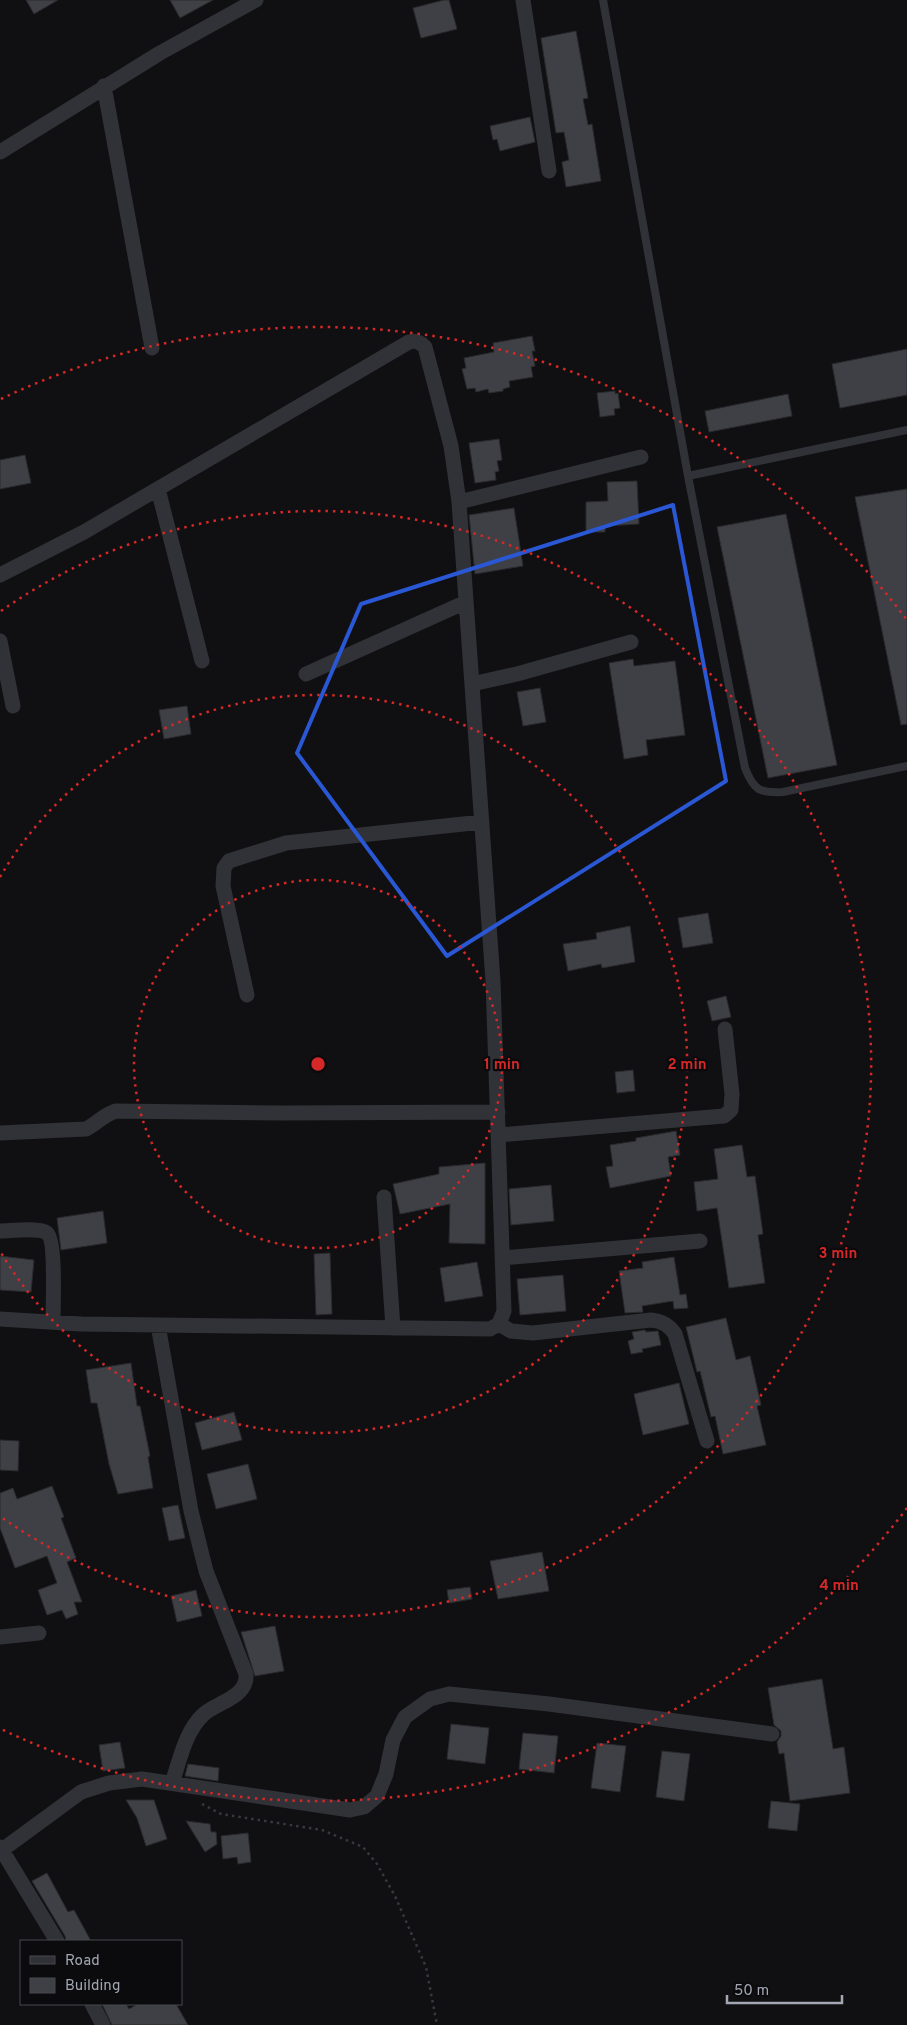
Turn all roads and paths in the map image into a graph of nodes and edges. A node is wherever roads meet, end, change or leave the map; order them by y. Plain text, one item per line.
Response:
1 (256, 0) edge
2 (523, 0) edge
3 (603, 0) edge
4 (104, 86) junction
5 (0, 152) edge
6 (549, 171) dead end
7 (152, 348) dead end
8 (907, 430) edge
9 (641, 457) dead end
10 (688, 476) junction
11 (158, 489) junction
12 (459, 502) junction
13 (0, 575) edge
14 (466, 602) junction
15 (0, 641) edge
16 (631, 642) dead end
17 (202, 660) dead end
18 (306, 674) dead end
19 (472, 684) junction
20 (13, 706) dead end
21 (907, 766) edge
22 (482, 822) junction
23 (247, 995) dead end
24 (725, 1029) dead end
25 (498, 1112) junction
26 (0, 1133) edge
27 (498, 1135) junction
28 (384, 1197) dead end
29 (0, 1231) edge
30 (700, 1241) dead end
31 (502, 1258) junction
32 (0, 1319) edge
33 (53, 1322) junction
34 (499, 1324) junction
35 (158, 1325) junction
36 (393, 1328) junction
37 (707, 1441) dead end
38 (39, 1633) dead end
39 (0, 1637) edge
40 (772, 1734) dead end
41 (172, 1783) junction
42 (201, 1803) dead end
43 (1, 1849) edge
44 (56, 1940) edge
45 (93, 2005) edge
46 (103, 2025) edge
47 (437, 2025) edge

1 - 4 street
2 - 6 street
3 - 10 lane
4 - 5 street
4 - 7 street
8 - 10 lane
9 - 12 street
10 - 21 lane
11 - 12 street
11 - 13 street
11 - 17 street
12 - 14 street
14 - 18 street
14 - 19 street
15 - 20 street
16 - 19 street
19 - 22 street
22 - 23 street
22 - 25 street
24 - 27 street
25 - 26 street
25 - 27 street
27 - 31 street
28 - 36 street
29 - 33 street
30 - 31 street
31 - 34 street
32 - 33 street
33 - 35 street
34 - 36 street
34 - 37 street
35 - 36 street
35 - 41 street
38 - 39 street
40 - 41 street
41 - 43 street
42 - 47 path
43 - 44 street
45 - 46 street

